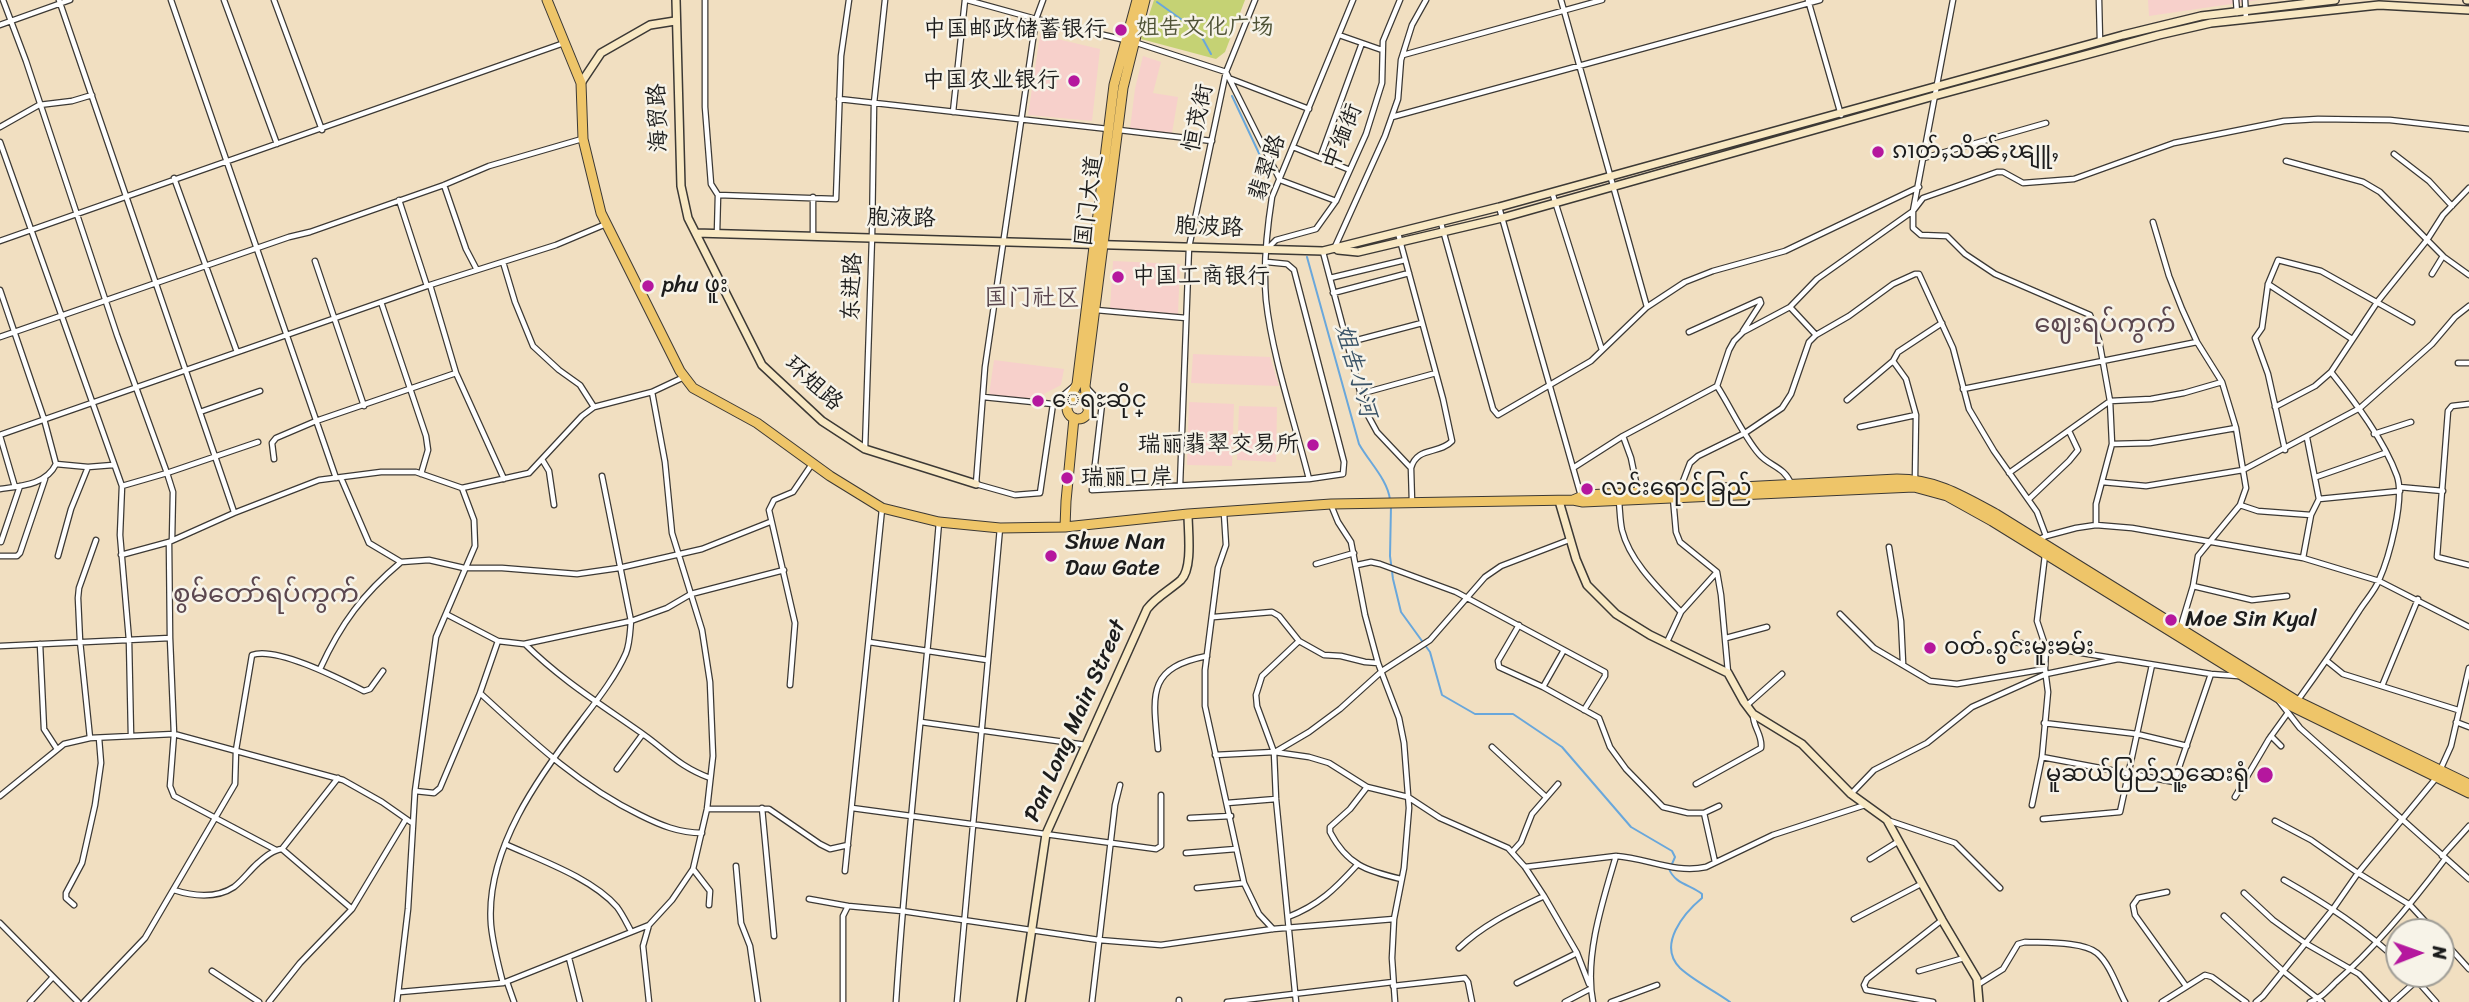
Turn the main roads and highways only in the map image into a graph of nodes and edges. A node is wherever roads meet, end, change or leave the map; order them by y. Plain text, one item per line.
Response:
1 (547, 0) edge
2 (1137, 0) edge
3 (1145, 0) edge
4 (1129, 41) junction
5 (1100, 244) junction
6 (1081, 385) junction
7 (1067, 405) junction
8 (1088, 409) junction
9 (1074, 418) junction
10 (1676, 494) junction
11 (1579, 500) junction
12 (1065, 527) junction
13 (2178, 631) junction
14 (2273, 690) junction
15 (2439, 774) junction
16 (2469, 784) edge
17 (2469, 793) edge

1 - 12 highway
2 - 4 highway, 国门大道
3 - 4 highway, 国门大道
4 - 5 highway, 国门大道
5 - 6 highway, 国门大道
5 - 6 highway, 国门大道
6 - 7 highway, 国门大道
6 - 8 highway, 国门大道
7 - 8 highway
7 - 9 highway
8 - 9 highway
9 - 12 highway
10 - 11 highway
10 - 11 highway
10 - 13 highway
10 - 13 highway
11 - 12 highway
13 - 14 highway
13 - 14 highway
14 - 15 highway
14 - 15 highway
15 - 16 highway
15 - 17 highway

